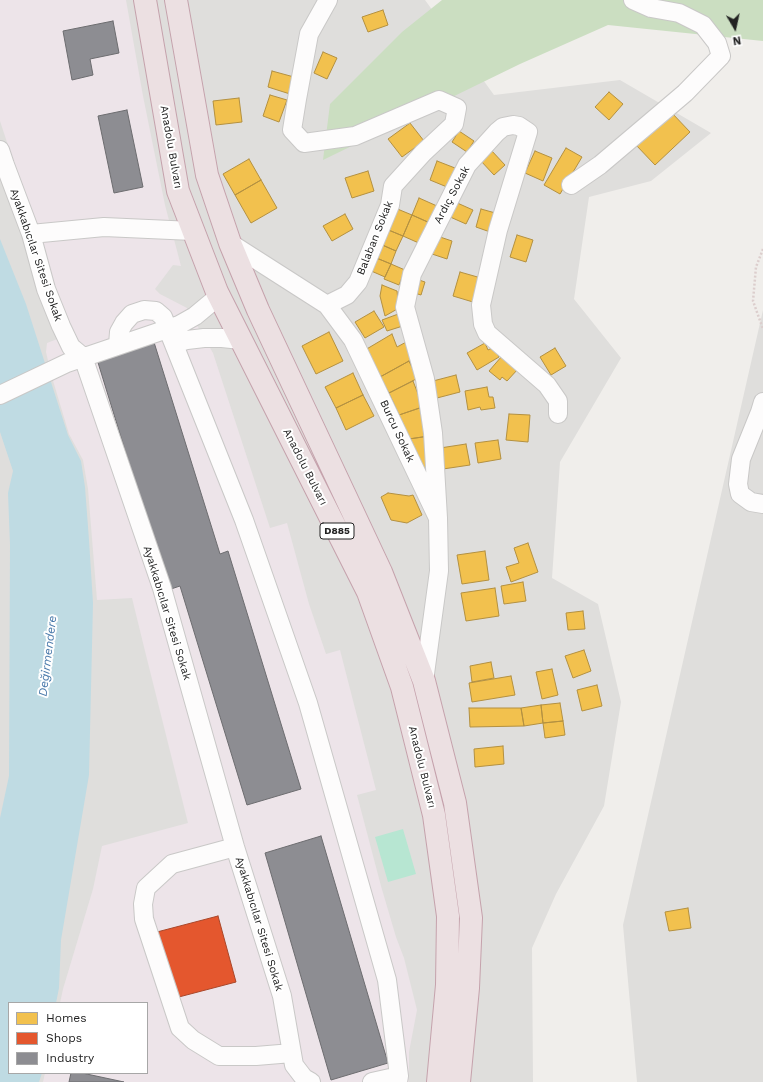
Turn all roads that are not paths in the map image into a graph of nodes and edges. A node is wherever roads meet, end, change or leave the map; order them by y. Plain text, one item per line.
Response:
1 (145, 0) edge
2 (176, 0) edge
3 (328, 0) edge
4 (633, 0) edge
5 (0, 150) edge
6 (571, 185) dead end
7 (193, 231) junction
8 (31, 234) junction
9 (230, 243) junction
10 (219, 296) junction
11 (327, 305) junction
12 (171, 336) junction
13 (241, 340) junction
14 (118, 346) junction
15 (75, 360) junction
16 (0, 395) edge
17 (763, 402) edge
18 (558, 414) dead end
19 (763, 504) edge
20 (438, 518) junction
21 (424, 681) junction
22 (235, 847) junction
23 (292, 1053) junction
24 (399, 1079) edge
25 (311, 1082) edge
26 (372, 1082) edge
27 (438, 1082) edge
28 (459, 1082) edge

1 - 7 highway, Anadolu Bulvarı / D885
2 - 9 highway, Anadolu Bulvarı / D885
3 - 11 street, Balaban Sokak
4 - 6 street
5 - 8 street, Ayakkabıcılar Sitesi Sokak
7 - 8 street
7 - 10 highway, Anadolu Bulvarı / D885
8 - 15 street, Ayakkabıcılar Sitesi Sokak
9 - 11 street, Burcu Sokak
9 - 21 highway, Anadolu Bulvarı / D885
10 - 12 street
10 - 13 highway, Anadolu Bulvarı / D885
11 - 20 street, Burcu Sokak
12 - 13 street
12 - 14 street
12 - 14 street
12 - 24 street
13 - 27 highway, Anadolu Bulvarı / D885
14 - 15 street
15 - 16 street
15 - 22 street, Ayakkabıcılar Sitesi Sokak
17 - 19 street
18 - 20 street, Ardıç Sokak
20 - 21 street, Burcu Sokak
21 - 28 highway, Anadolu Bulvarı / D885
22 - 23 street, Ayakkabıcılar Sitesi Sokak
22 - 23 street
23 - 25 street, Ayakkabıcılar Sitesi Sokak
24 - 26 street

